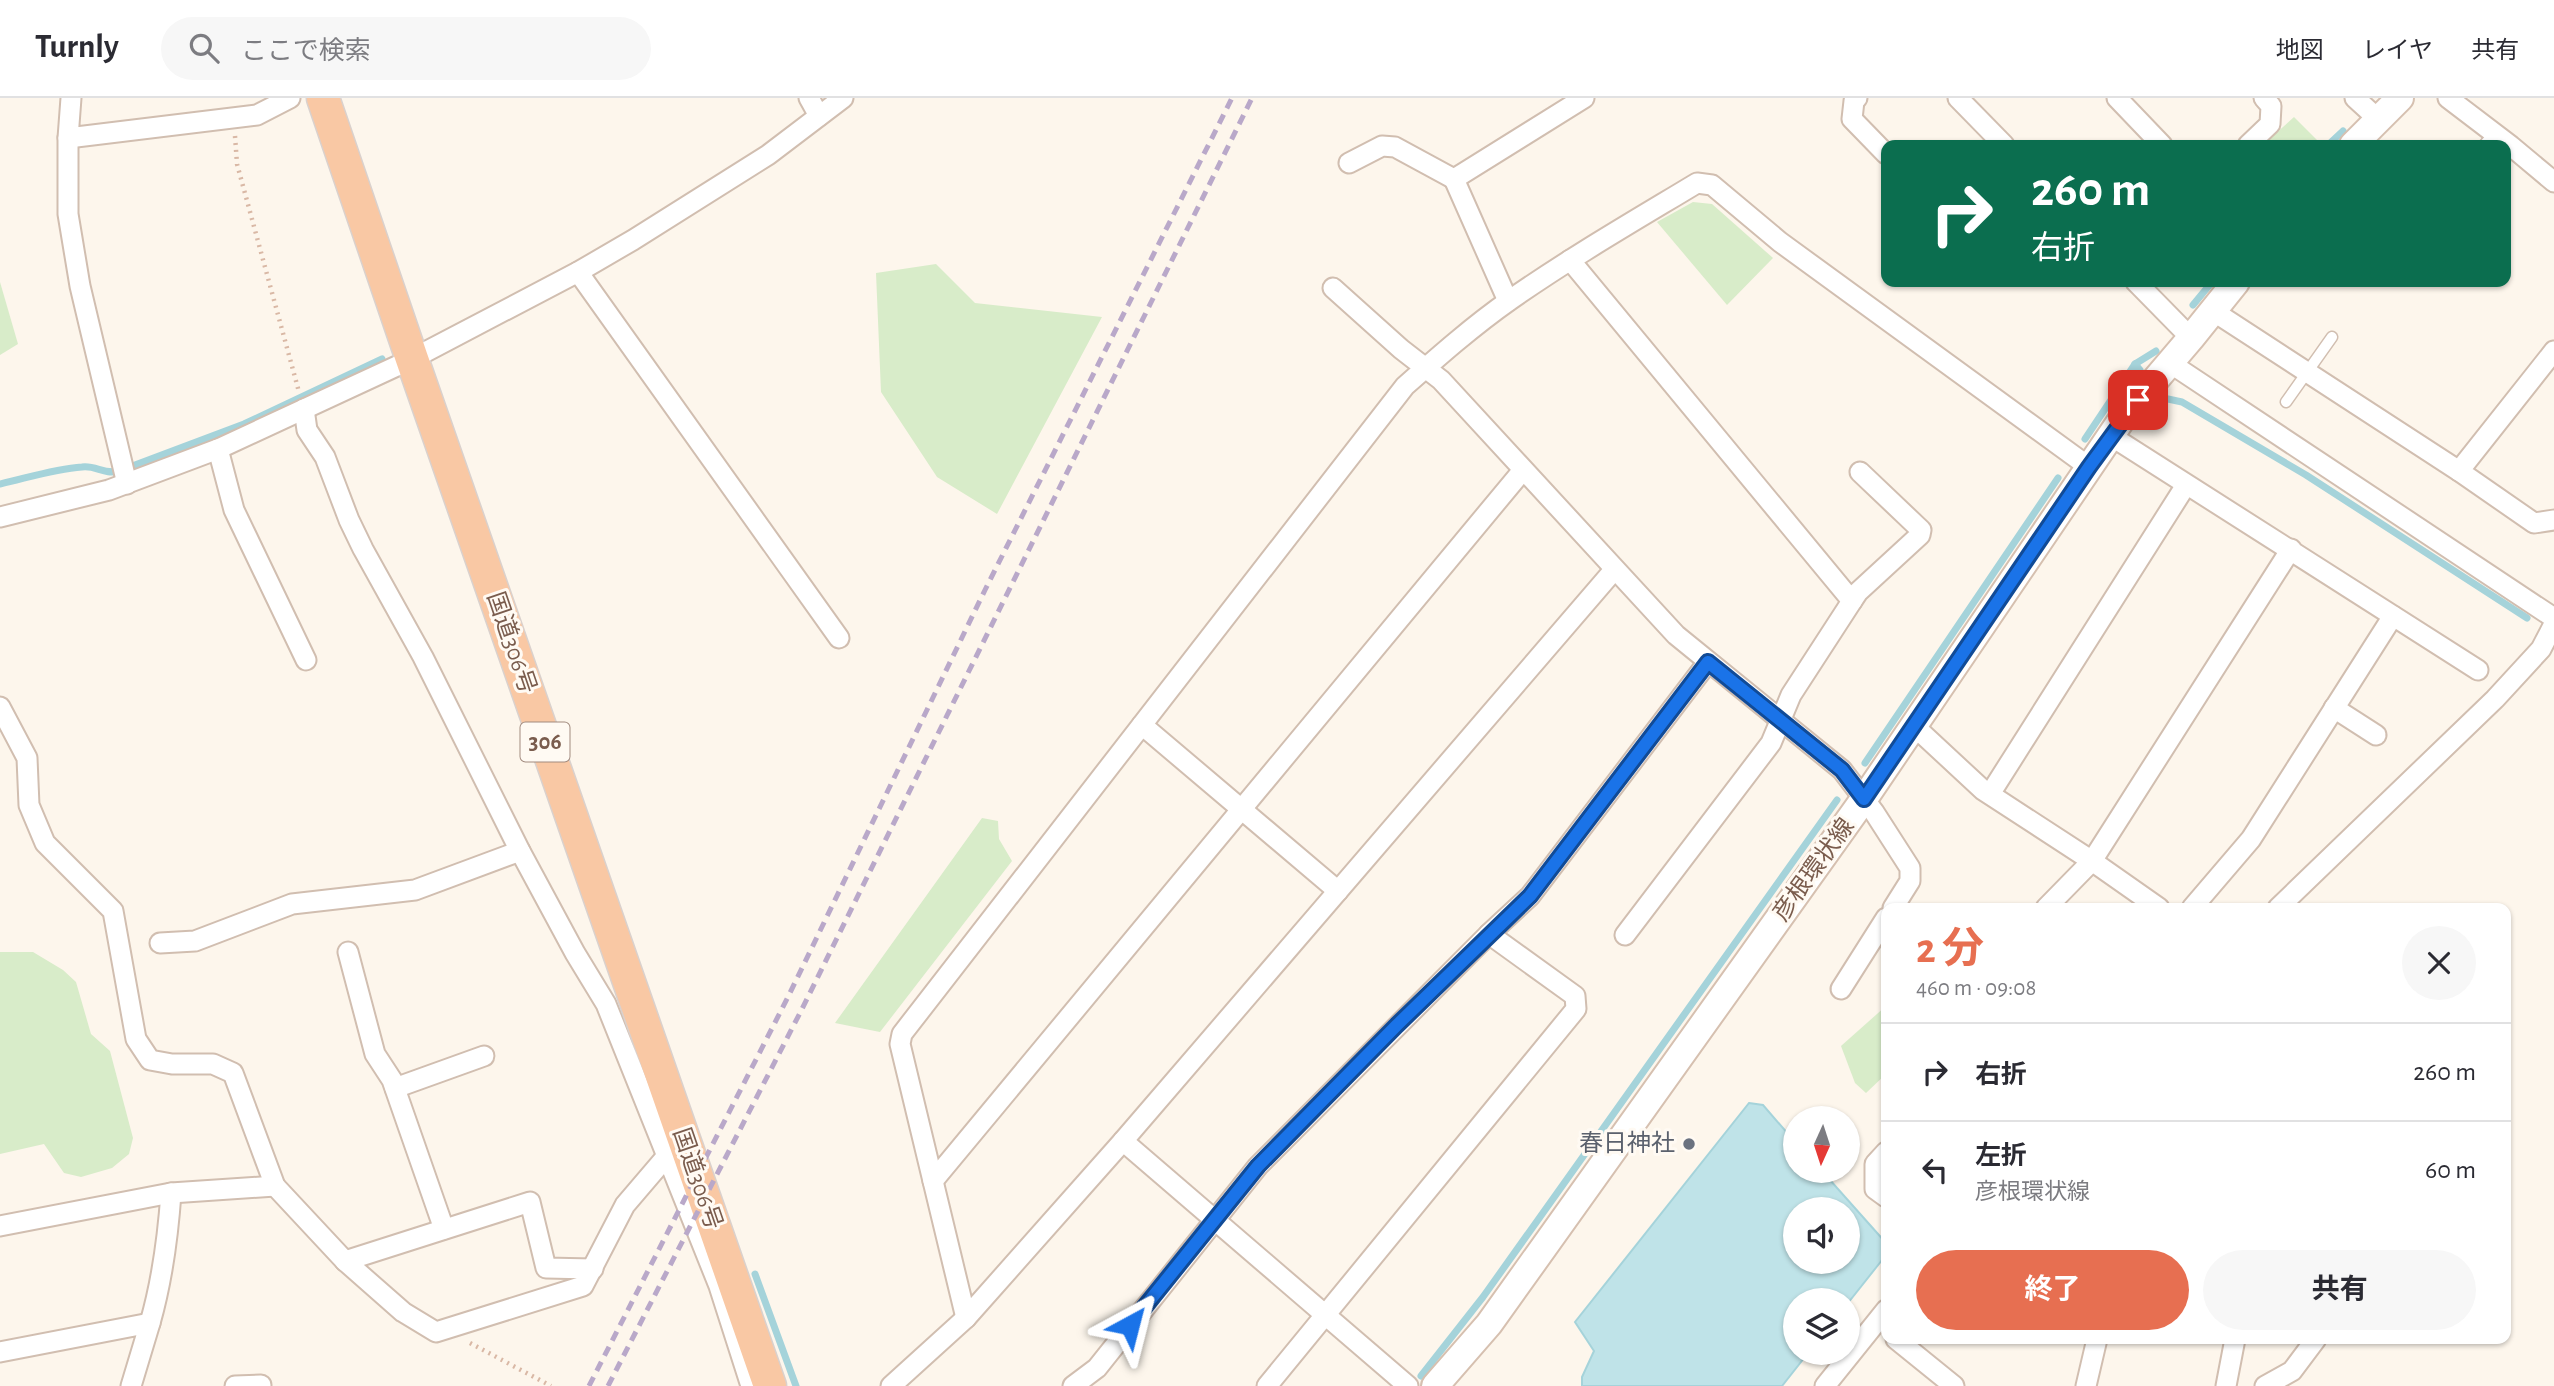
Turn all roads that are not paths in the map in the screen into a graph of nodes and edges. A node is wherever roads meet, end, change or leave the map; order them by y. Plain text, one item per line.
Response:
1 (71, 98) edge
2 (290, 98) edge
3 (323, 98) edge
4 (809, 98) edge
5 (843, 98) edge
6 (1584, 98) edge
7 (1857, 98) edge
8 (1958, 98) edge
9 (2117, 98) edge
10 (2263, 98) edge
11 (2355, 98) edge
12 (2400, 98) edge
13 (2456, 100) edge
14 (819, 116) junction
15 (2378, 119) junction
16 (68, 138) junction
17 (2489, 139) edge
18 (1999, 140) edge
19 (2157, 140) edge
20 (2253, 140) edge
21 (2358, 140) edge
22 (1881, 149) edge
23 (2511, 154) edge
24 (1349, 163) dead end
25 (1454, 178) junction
26 (2554, 182) edge
27 (1570, 260) junction
28 (578, 272) junction
29 (2141, 287) edge
30 (2232, 287) edge
31 (1333, 288) dead end
32 (1508, 302) junction
33 (2213, 311) junction
34 (2332, 337) dead end
35 (2192, 338) junction
36 (2554, 351) edge
37 (412, 359) junction
38 (1425, 368) junction
39 (2162, 371) junction
40 (2306, 371) junction
41 (302, 402) junction
42 (2286, 402) dead end
43 (2116, 428) junction
44 (218, 449) junction
45 (2089, 467) junction
46 (1523, 470) junction
47 (2459, 471) junction
48 (1860, 472) dead end
49 (125, 475) junction
50 (2186, 485) junction
51 (0, 517) edge
52 (2554, 520) edge
53 (2291, 549) junction
54 (1614, 570) junction
55 (1852, 601) junction
56 (2393, 616) junction
57 (2554, 618) edge
58 (2554, 624) edge
59 (839, 638) dead end
60 (306, 660) dead end
61 (1708, 662) junction
62 (2478, 670) dead end
63 (0, 707) edge
64 (2334, 708) junction
65 (1781, 719) junction
66 (1142, 725) junction
67 (1914, 726) junction
68 (2376, 735) dead end
69 (1990, 794) junction
70 (1864, 799) junction
71 (1241, 810) junction
72 (520, 851) junction
73 (2092, 861) junction
74 (1338, 891) junction
75 (1896, 903) edge
76 (2051, 903) edge
77 (2152, 903) edge
78 (2197, 903) edge
79 (2283, 903) edge
80 (1881, 926) edge
81 (1489, 934) junction
82 (1625, 935) dead end
83 (160, 943) dead end
84 (348, 952) dead end
85 (1841, 989) dead end
86 (484, 1056) dead end
87 (395, 1088) junction
88 (1123, 1141) junction
89 (666, 1157) junction
90 (1881, 1157) edge
91 (933, 1181) junction
92 (275, 1185) junction
93 (171, 1192) junction
94 (1881, 1193) edge
95 (1214, 1219) junction
96 (0, 1226) edge
97 (444, 1229) junction
98 (345, 1261) junction
99 (593, 1269) junction
100 (1326, 1314) junction
101 (966, 1318) junction
102 (150, 1323) junction
103 (1881, 1323) edge
104 (1902, 1344) edge
105 (2096, 1344) edge
106 (2234, 1344) edge
107 (2312, 1344) edge
108 (0, 1352) edge
109 (135, 1385) edge
110 (261, 1385) edge
111 (235, 1386) edge
112 (751, 1386) edge
113 (770, 1386) edge
114 (891, 1386) edge
115 (1073, 1386) edge
116 (1267, 1386) edge
117 (1408, 1386) edge
118 (1435, 1386) edge
119 (1825, 1386) edge
120 (1954, 1386) edge
121 (2086, 1386) edge
122 (2226, 1386) edge
123 (2265, 1386) edge

1 - 16 street
2 - 16 street
3 - 37 highway, 国道306号 / 306
4 - 14 street
5 - 14 street
6 - 25 street
7 - 22 street
8 - 18 street
9 - 19 street
10 - 20 street
11 - 15 street
12 - 15 main road
13 - 17 street
14 - 28 street
15 - 21 main road
16 - 49 street
23 - 26 street
24 - 25 street
25 - 32 street
27 - 32 street
27 - 45 street
27 - 55 street
28 - 37 street
28 - 59 street
29 - 35 street
30 - 33 main road, 彦根環状線
31 - 38 street
32 - 38 street
33 - 35 main road, 彦根環状線
33 - 40 street
34 - 40 lane
35 - 39 main road, 彦根環状線
36 - 47 street
37 - 41 street
37 - 113 highway, 国道306号 / 306
38 - 46 street
38 - 66 street
39 - 43 main road, 彦根環状線
39 - 57 street
40 - 42 lane
40 - 47 street
41 - 44 street
41 - 72 street
43 - 45 main road, 彦根環状線
43 - 50 street
44 - 49 street
44 - 60 street
45 - 67 main road, 彦根環状線
46 - 54 street
46 - 71 street
47 - 52 street
48 - 55 street
49 - 51 street
50 - 53 street
50 - 69 street
53 - 56 street
53 - 73 street
54 - 61 street
54 - 74 street
55 - 65 street
56 - 62 street
56 - 64 street
58 - 79 street
61 - 65 street
61 - 81 street
63 - 92 street
64 - 68 street
64 - 78 street
65 - 70 street
65 - 82 street
66 - 71 street
66 - 91 street
67 - 69 street
67 - 70 main road, 彦根環状線
69 - 73 street
70 - 75 street
70 - 118 main road, 彦根環状線
71 - 74 street
71 - 91 street
72 - 83 street
72 - 89 street
73 - 76 street
73 - 77 street
74 - 88 street
80 - 85 street
81 - 95 street
81 - 100 street
84 - 87 street
86 - 87 street
87 - 97 street
88 - 95 street
88 - 101 street
89 - 99 street
89 - 112 street
90 - 94 street
91 - 101 street
92 - 93 street
92 - 98 street
93 - 96 street
93 - 102 street
95 - 100 street
95 - 115 street
97 - 98 street
97 - 99 street
98 - 99 street
100 - 116 street
100 - 117 street
101 - 114 street
102 - 108 street
102 - 109 street
103 - 119 street
104 - 120 street
105 - 121 street
106 - 122 street
107 - 123 street
110 - 111 street

